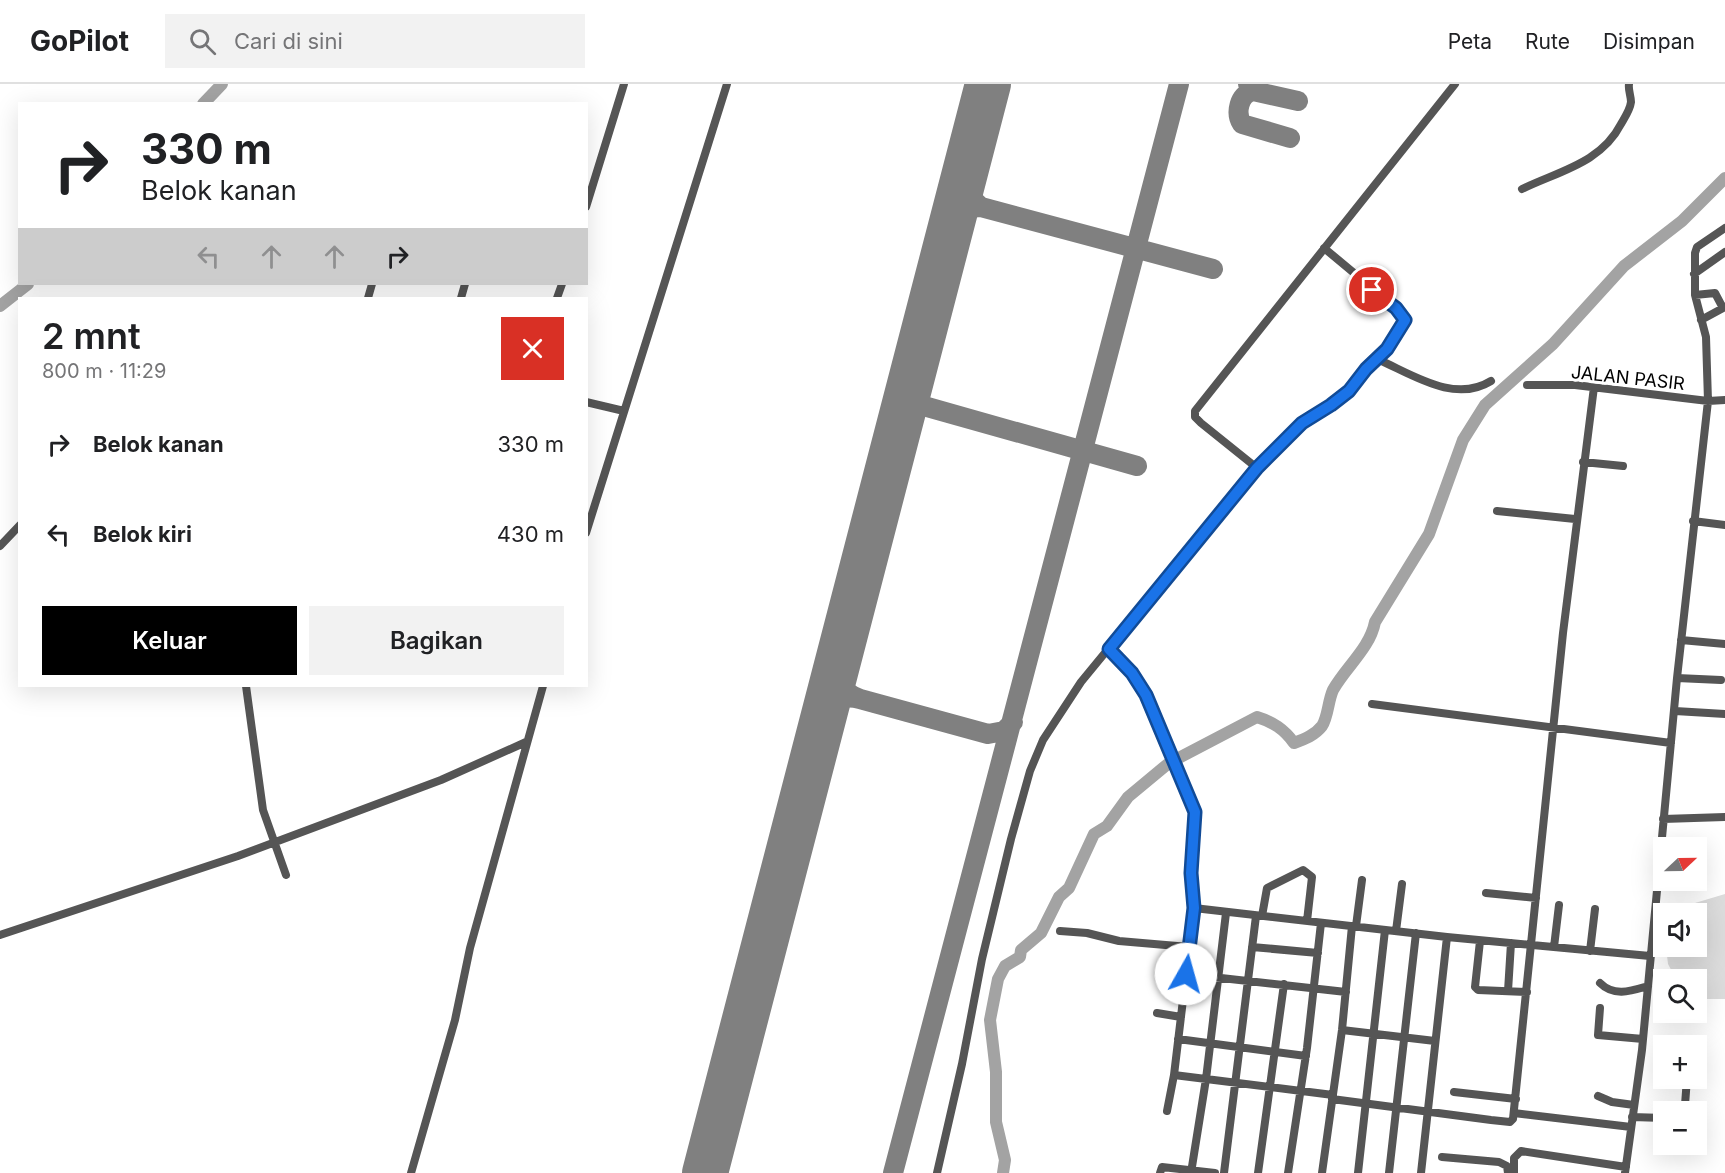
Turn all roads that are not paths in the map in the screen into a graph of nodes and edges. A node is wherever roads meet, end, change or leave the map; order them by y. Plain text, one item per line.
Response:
1 (624, 84) edge
2 (727, 84) edge
3 (1455, 84) edge
4 (1629, 84) edge
5 (1522, 189) dead end
6 (588, 201) edge
7 (1725, 228) edge
8 (1324, 248) junction
9 (1725, 252) edge
10 (1694, 274) junction
11 (1695, 295) junction
12 (1724, 308) edge
13 (1701, 320) junction
14 (1377, 359) junction
15 (1491, 381) dead end
16 (1527, 385) dead end
17 (1594, 387) junction
18 (1725, 400) edge
19 (1708, 401) junction
20 (588, 402) edge
21 (624, 411) junction
22 (1583, 462) junction
23 (1623, 466) dead end
24 (1257, 468) junction
25 (1497, 511) dead end
26 (1575, 519) junction
27 (1693, 521) junction
28 (1725, 525) edge
29 (18, 527) edge
30 (588, 527) edge
31 (0, 546) edge
32 (1681, 640) junction
33 (1725, 644) edge
34 (1109, 649) junction
35 (1677, 678) junction
36 (1721, 680) dead end
37 (246, 687) edge
38 (543, 687) edge
39 (1372, 704) dead end
40 (1675, 711) junction
41 (1725, 714) edge
42 (1554, 728) junction
43 (526, 742) junction
44 (1671, 743) junction
45 (1725, 817) edge
46 (1663, 819) junction
47 (275, 841) junction
48 (286, 875) dead end
49 (1362, 880) dead end
50 (1402, 884) dead end
51 (1486, 893) dead end
52 (1536, 898) junction
53 (1559, 905) dead end
54 (1194, 908) junction
55 (1595, 909) dead end
56 (1226, 913) junction
57 (1259, 916) junction
58 (1306, 921) junction
59 (1321, 923) junction
60 (1354, 926) junction
61 (1385, 930) junction
62 (1060, 931) dead end
63 (1396, 931) junction
64 (1416, 933) junction
65 (0, 935) edge
66 (1448, 938) junction
67 (1480, 941) junction
68 (1511, 943) junction
69 (1532, 945) junction
70 (1190, 946) junction
71 (1252, 947) junction
72 (1554, 947) junction
73 (1590, 951) junction
74 (1318, 952) junction
75 (1650, 956) junction
76 (1186, 974) junction
77 (1218, 978) junction
78 (1249, 981) junction
79 (1600, 983) dead end
80 (1284, 984) junction
81 (1648, 986) junction
82 (1314, 987) junction
83 (1508, 991) junction
84 (1346, 992) junction
85 (1527, 992) junction
86 (1600, 1008) dead end
87 (1157, 1013) dead end
88 (1181, 1017) junction
89 (1342, 1030) junction
90 (1373, 1033) junction
91 (1404, 1038) junction
92 (1178, 1039) junction
93 (1643, 1039) junction
94 (1435, 1041) junction
95 (1211, 1044) junction
96 (1240, 1048) junction
97 (1274, 1053) junction
98 (1306, 1056) junction
99 (1174, 1076) junction
100 (1206, 1079) junction
101 (1236, 1083) junction
102 (1268, 1088) junction
103 (1301, 1092) junction
104 (1454, 1092) dead end
105 (1598, 1096) dead end
106 (1332, 1097) junction
107 (1516, 1099) junction
108 (1365, 1103) junction
109 (1634, 1105) junction
110 (1397, 1107) junction
111 (1167, 1111) dead end
112 (1427, 1112) junction
113 (1514, 1113) junction
114 (1632, 1117) junction
115 (1653, 1118) edge
116 (1631, 1126) junction
117 (1442, 1156) dead end
118 (1626, 1170) edge
119 (1191, 1171) edge
120 (411, 1173) edge
121 (937, 1173) edge
122 (1160, 1173) edge
123 (1215, 1173) edge
124 (1224, 1173) edge
125 (1258, 1173) edge
126 (1288, 1173) edge
127 (1322, 1173) edge
128 (1358, 1173) edge
129 (1389, 1173) edge
130 (1421, 1173) edge
131 (1508, 1173) edge
132 (1514, 1173) edge

1 - 6 street
2 - 21 street
3 - 8 street
4 - 5 street
7 - 10 street
8 - 14 street
8 - 24 street
9 - 10 street
10 - 11 street
11 - 12 street
11 - 13 street
12 - 13 street
13 - 19 street
14 - 15 street
14 - 24 street
16 - 17 street, JALAN PASIR
17 - 19 street, JALAN PASIR
17 - 22 street
18 - 19 street, JALAN PASIR
19 - 27 street
20 - 21 street
21 - 30 street
22 - 23 street
22 - 26 street
24 - 34 street
25 - 26 street
26 - 42 street
27 - 28 street
27 - 32 street
29 - 31 street
32 - 33 street
32 - 35 street
34 - 54 street
34 - 121 street
35 - 36 street
35 - 40 street
37 - 47 street
38 - 43 street
39 - 42 street
40 - 41 street
40 - 44 street
42 - 44 street
42 - 52 street
43 - 47 street
43 - 120 street
44 - 46 street
45 - 46 street
46 - 75 street
47 - 48 street
47 - 65 street
49 - 60 street
50 - 63 street
51 - 52 street
52 - 69 street
53 - 72 street
54 - 56 street
54 - 70 street
55 - 73 street
56 - 57 street
56 - 77 street
57 - 58 street
57 - 58 street
57 - 71 street
58 - 59 street
59 - 60 street
59 - 74 street
60 - 61 street
60 - 84 street
61 - 63 street
61 - 90 street
62 - 70 street
63 - 64 street
64 - 66 street
64 - 91 street
66 - 67 street
66 - 94 street
67 - 68 street
67 - 83 street
68 - 69 street
68 - 83 street
69 - 72 street
69 - 85 street
70 - 76 street
71 - 74 street
71 - 78 street
72 - 73 street
73 - 75 street
74 - 82 street
75 - 81 street
76 - 77 street
76 - 88 street
77 - 78 street
77 - 95 street
78 - 80 street
78 - 96 street
79 - 81 street
80 - 82 street
80 - 97 street
81 - 93 street
82 - 84 street
82 - 98 street
83 - 85 street
84 - 89 street
85 - 107 street
86 - 93 street
87 - 88 street
88 - 92 street
89 - 90 street
89 - 106 street
90 - 91 street
90 - 108 street
91 - 94 street
91 - 110 street
92 - 95 street
92 - 99 street
93 - 109 street
94 - 112 street
95 - 96 street
95 - 100 street
96 - 97 street
96 - 101 street
97 - 98 street
97 - 102 street
98 - 103 street
99 - 100 street
99 - 111 street
100 - 101 street
100 - 119 street
101 - 102 street
101 - 124 street
102 - 103 street
102 - 125 street
103 - 106 street
103 - 126 street
104 - 107 street
105 - 109 street
106 - 108 street
106 - 127 street
107 - 113 street
108 - 110 street
108 - 128 street
109 - 114 street
110 - 112 street
110 - 129 street
112 - 113 street
112 - 130 street
113 - 116 street
114 - 115 street
114 - 116 street
116 - 118 street
117 - 131 street
118 - 132 street
119 - 122 street
119 - 123 street

